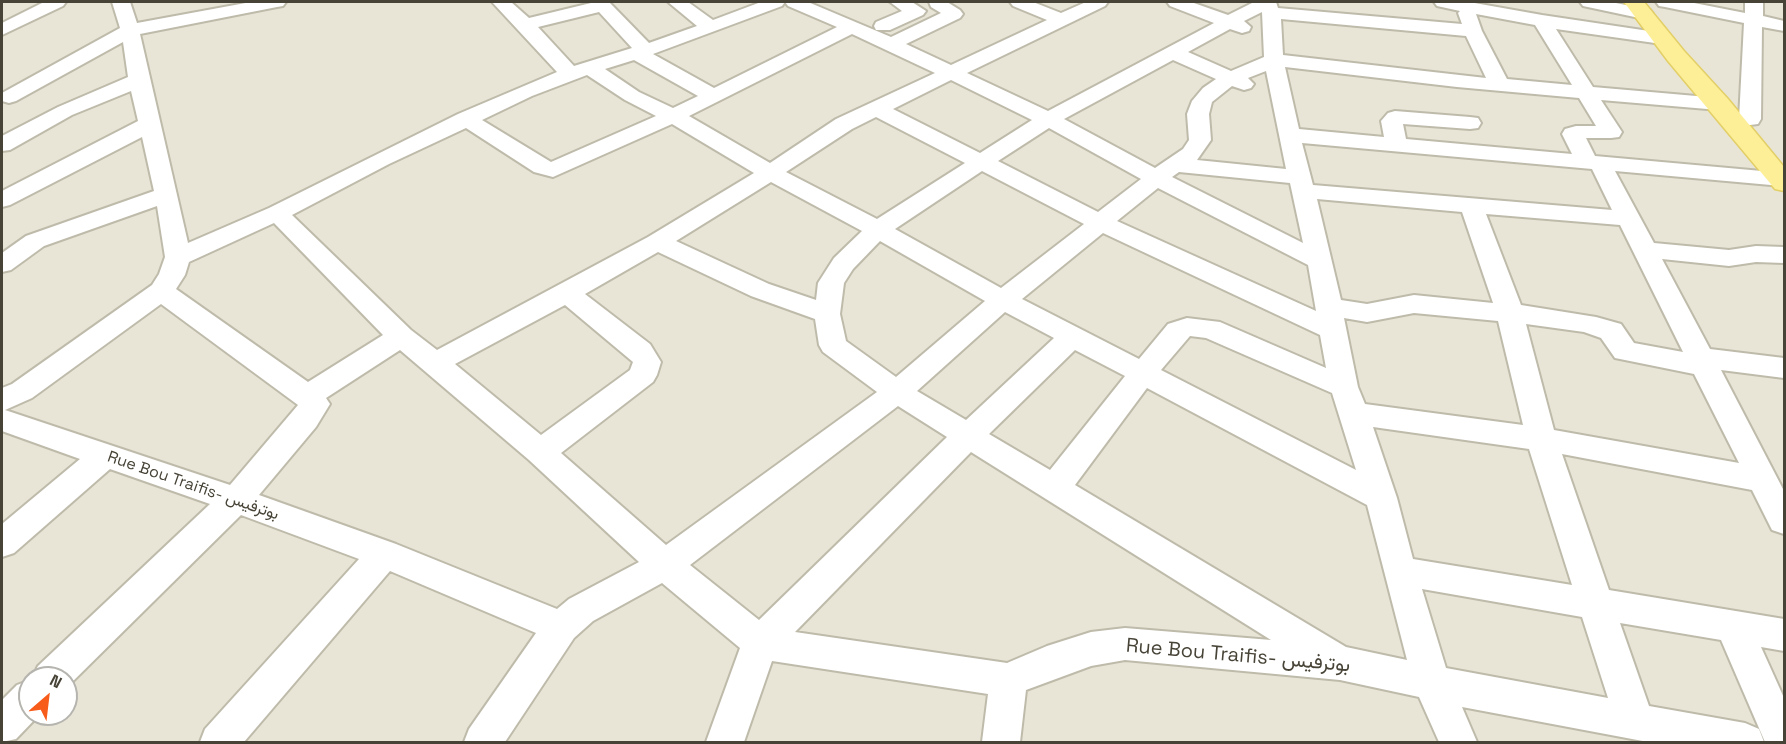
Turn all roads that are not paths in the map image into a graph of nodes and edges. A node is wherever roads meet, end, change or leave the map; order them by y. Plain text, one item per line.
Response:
1 (57, 2) edge
2 (121, 2) edge
3 (277, 2) edge
4 (501, 2) edge
5 (677, 2) edge
6 (776, 2) edge
7 (794, 2) edge
8 (899, 2) edge
9 (939, 2) edge
10 (1019, 2) edge
11 (1099, 2) edge
12 (1176, 2) edge
13 (1443, 2) edge
14 (1589, 2) edge
15 (1665, 2) edge
16 (601, 4) edge
17 (1464, 5) junction
18 (1643, 6) edge
19 (917, 11) junction
20 (1753, 11) edge
21 (1060, 20) junction
22 (1542, 21) junction
23 (1229, 23) junction
24 (1270, 23) edge
25 (525, 24) junction
26 (1785, 26) edge
27 (710, 27) junction
28 (2, 30) edge
29 (130, 30) junction
30 (860, 30) junction
31 (1473, 31) junction
32 (1662, 38) junction
33 (891, 44) junction
34 (642, 52) junction
35 (1174, 53) junction
36 (580, 71) junction
37 (948, 73) junction
38 (1229, 79) junction
39 (139, 81) junction
40 (1457, 81) junction
41 (1500, 85) junction
42 (1587, 92) junction
43 (1280, 95) junction
44 (5, 96) edge
45 (714, 96) junction
46 (1719, 104) junction
47 (875, 108) junction
48 (65, 111) junction
49 (673, 116) junction
50 (465, 118) junction
51 (1048, 119) junction
52 (1750, 119) junction
53 (1470, 123) junction
54 (150, 124) junction
55 (1289, 135) junction
56 (1396, 144) junction
57 (2, 145) edge
58 (1479, 152) junction
59 (1785, 154) edge
60 (982, 161) junction
61 (1594, 163) junction
62 (1166, 172) junction
63 (770, 173) junction
64 (1783, 181) edge
65 (1301, 184) junction
66 (167, 195) junction
67 (2, 200) edge
68 (1472, 207) junction
69 (277, 213) junction
70 (1630, 219) junction
71 (1101, 223) junction
72 (878, 229) junction
73 (657, 242) junction
74 (1647, 250) junction
75 (1785, 255) edge
76 (1320, 261) junction
77 (2, 264) edge
78 (170, 274) junction
79 (567, 293) junction
80 (1003, 300) junction
81 (1510, 313) junction
82 (827, 314) junction
83 (1331, 318) junction
84 (401, 337) junction
85 (1072, 337) junction
86 (1702, 362) junction
87 (435, 363) junction
88 (1785, 368) edge
89 (1142, 375) junction
90 (897, 392) junction
91 (12, 395) edge
92 (307, 396) junction
93 (1349, 401) junction
94 (2, 418) edge
95 (968, 436) junction
96 (1541, 439) junction
97 (540, 452) junction
98 (106, 455) junction
99 (1054, 488) junction
100 (1381, 498) junction
101 (1776, 499) edge
102 (236, 500) junction
103 (2, 543) edge
104 (384, 554) junction
105 (665, 565) junction
106 (1399, 571) junction
107 (1597, 604) junction
108 (1733, 626) junction
109 (561, 627) junction
110 (1785, 635) edge
111 (760, 643) junction
112 (1340, 663) junction
113 (63, 666) edge
114 (1008, 680) junction
115 (1432, 682) junction
116 (18, 710) edge
117 (1635, 722) junction
118 (2, 726) edge
119 (1785, 740) edge
120 (225, 741) edge
121 (483, 742) edge
122 (725, 742) edge
123 (1001, 742) edge
124 (1458, 742) edge
125 (1745, 742) edge

1 - 28 street
2 - 29 street
3 - 29 street
4 - 25 street
5 - 27 street
6 - 27 street, Rue Bou Traifis- بوترفيس
7 - 30 street
8 - 19 street
9 - 19 street
9 - 33 street
10 - 21 street
11 - 21 street
12 - 23 street
13 - 17 street
14 - 18 street
15 - 20 street
16 - 25 street
16 - 34 street
17 - 22 street
17 - 31 street
18 - 32 main road
18 - 52 main road
19 - 30 street
20 - 26 street
20 - 52 street
21 - 37 street
22 - 32 street
22 - 42 street
23 - 24 street
23 - 24 street
23 - 35 street
24 - 31 street
24 - 38 street
24 - 40 street
24 - 43 street
25 - 36 street
27 - 34 street, Rue Bou Traifis- بوترفيس
29 - 39 street
29 - 44 street
30 - 33 street
30 - 45 street
31 - 41 street
32 - 46 main road
33 - 37 street
34 - 36 street, Rue Bou Traifis- بوترفيس
34 - 45 street
35 - 38 street
35 - 51 street
36 - 49 street
36 - 50 street, Rue Bou Traifis- بوترفيس
37 - 47 street
37 - 51 street
38 - 43 street
38 - 62 street
39 - 48 street
39 - 54 street
40 - 41 street
40 - 53 street
41 - 42 street
42 - 46 street
42 - 61 street
43 - 55 street
44 - 48 street
45 - 49 street
46 - 64 main road
47 - 60 street
47 - 63 street
48 - 57 street
49 - 50 street
49 - 63 street
50 - 69 street, Rue Bou Traifis- بوترفيس
51 - 60 street
51 - 62 street
52 - 59 main road
53 - 56 street
53 - 58 street
54 - 66 street
54 - 67 street
55 - 56 street
55 - 65 street
56 - 58 street
58 - 61 street
60 - 71 street
60 - 72 street
61 - 64 street
61 - 70 street
62 - 65 street
62 - 71 street
62 - 76 street
63 - 72 street
63 - 73 street
65 - 68 street
65 - 76 street
66 - 77 street
66 - 78 street
68 - 70 street
68 - 81 street
69 - 78 street, Rue Bou Traifis- بوترفيس
69 - 84 street
70 - 74 street
71 - 80 street
71 - 83 street
72 - 80 street
72 - 82 street
73 - 79 street
73 - 82 street
74 - 75 street
74 - 86 street
76 - 83 street
78 - 91 street, Rue Bou Traifis- بوترفيس
78 - 92 street
79 - 87 street
79 - 97 street
80 - 85 street
80 - 90 street
81 - 83 street
81 - 86 street
81 - 96 street
82 - 90 street
83 - 93 street
84 - 87 street
84 - 92 street
85 - 89 street
85 - 95 street
86 - 88 street
86 - 101 street
87 - 97 street
89 - 93 street
89 - 99 street
89 - 100 street
90 - 95 street
90 - 105 street
91 - 94 street, Rue Bou Traifis- بوترفيس
92 - 102 street
93 - 96 street
93 - 100 street
94 - 98 street, Rue Bou Traifis- بوترفيس
95 - 99 street
95 - 111 street
96 - 101 street
96 - 107 street
97 - 105 street
98 - 102 street, Rue Bou Traifis- بوترفيس
98 - 103 street
99 - 112 street
100 - 106 street
102 - 104 street, Rue Bou Traifis- بوترفيس
102 - 113 street
104 - 109 street, Rue Bou Traifis- بوترفيس
104 - 120 street
105 - 109 street
105 - 111 street
106 - 107 street
106 - 115 street
107 - 108 street
107 - 117 street
108 - 110 street
108 - 119 street
109 - 121 street
111 - 114 street
111 - 122 street
112 - 114 street, Rue Bou Traifis- بوترفيس
112 - 115 street, Rue Bou Traifis- بوترفيس
114 - 123 street
115 - 117 street, Rue Bou Traifis- بوترفيس
115 - 124 street
116 - 118 street
117 - 125 street, Rue Bou Traifis- بوترفيس

